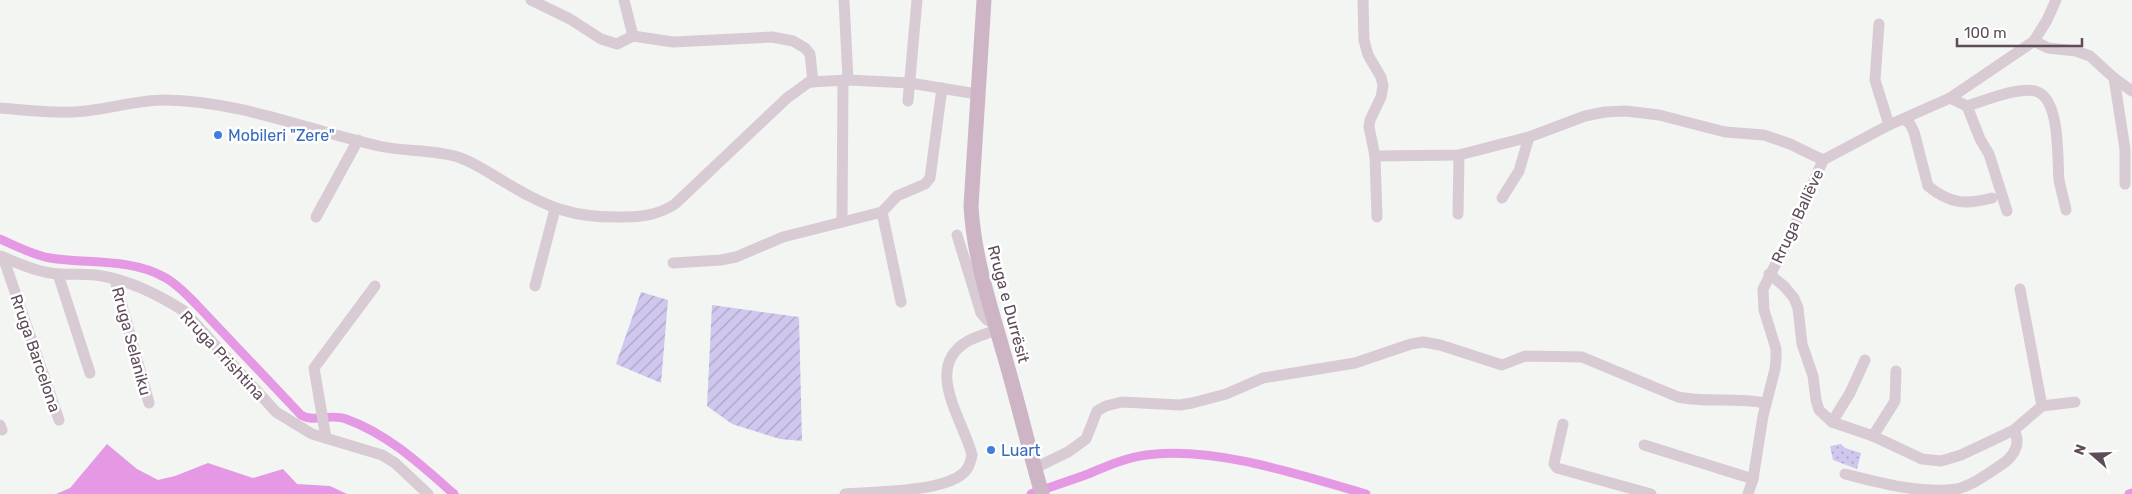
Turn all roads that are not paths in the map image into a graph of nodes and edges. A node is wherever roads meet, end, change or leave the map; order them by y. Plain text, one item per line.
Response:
1 (531, 0) edge
2 (624, 0) edge
3 (844, 0) edge
4 (917, 0) edge
5 (984, 0) edge
6 (1363, 0) edge
7 (2056, 0) edge
8 (1879, 24) dead end
9 (633, 36) junction
10 (2034, 41) junction
11 (2114, 78) junction
12 (846, 80) junction
13 (813, 82) junction
14 (910, 83) junction
15 (942, 88) junction
16 (2132, 91) edge
17 (978, 94) junction
18 (1950, 98) junction
19 (908, 101) dead end
20 (1967, 106) junction
21 (0, 108) edge
22 (1904, 120) junction
23 (1889, 126) junction
24 (1529, 137) junction
25 (358, 140) junction
26 (1460, 155) junction
27 (1375, 156) junction
28 (1822, 160) junction
29 (2125, 184) dead end
30 (1502, 198) dead end
31 (1992, 198) dead end
32 (555, 209) junction
33 (2066, 210) dead end
34 (2007, 211) dead end
35 (882, 212) junction
36 (1458, 214) dead end
37 (316, 217) dead end
38 (1377, 217) dead end
39 (842, 222) junction
40 (957, 236) dead end
41 (2, 256) edge
42 (673, 262) dead end
43 (58, 274) junction
44 (1769, 274) junction
45 (115, 280) junction
46 (375, 286) dead end
47 (535, 286) dead end
48 (2020, 289) dead end
49 (901, 302) dead end
50 (995, 327) junction
51 (1865, 360) dead end
52 (1896, 370) dead end
53 (90, 372) dead end
54 (1765, 402) junction
55 (2075, 402) dead end
56 (149, 403) dead end
57 (2042, 406) junction
58 (59, 420) dead end
59 (1832, 422) junction
60 (1563, 424) dead end
61 (2014, 430) junction
62 (1873, 436) junction
63 (326, 438) junction
64 (1644, 445) dead end
65 (1035, 470) junction
66 (1845, 474) dead end
67 (1753, 478) junction
68 (428, 494) edge
69 (845, 494) edge
70 (1042, 494) edge
71 (1651, 494) edge
72 (1748, 494) edge

1 - 9 street
2 - 9 street
3 - 12 street
4 - 14 street
5 - 17 main road, Rruga e Durrësit
6 - 27 street
7 - 10 street, Rruga Ballëve
8 - 23 street
9 - 13 street
10 - 11 street
10 - 18 street, Rruga Ballëve
11 - 16 street
11 - 29 street
12 - 13 street
12 - 14 street
12 - 39 street
13 - 32 street
14 - 15 street
14 - 19 street
15 - 17 street
15 - 35 street
17 - 50 main road, Rruga e Durrësit
18 - 20 street
18 - 22 street, Rruga Ballëve
20 - 33 street
20 - 34 street
21 - 25 street
22 - 23 street, Rruga Ballëve
22 - 31 street
23 - 28 street, Rruga Ballëve
24 - 26 street
24 - 28 street
24 - 30 street
25 - 32 street
25 - 37 street
26 - 27 street
26 - 36 street
27 - 38 street
28 - 44 street, Rruga Ballëve
32 - 47 street
35 - 39 street
35 - 49 street
39 - 42 street
40 - 50 street
41 - 43 street, Rruga Prishtina
41 - 58 street, Rruga Barcelona
43 - 45 street, Rruga Prishtina
43 - 53 street
44 - 54 street, Rruga Ballëve
44 - 59 street
45 - 56 street, Rruga Selaniku
45 - 63 street, Rruga Prishtina
46 - 63 street
48 - 57 street
50 - 65 main road, Rruga e Durrësit
50 - 69 street
51 - 59 street
52 - 62 street
54 - 65 street
54 - 67 street, Rruga Ballëve
55 - 57 street
57 - 61 street
59 - 62 street
60 - 71 street
61 - 62 street
61 - 66 street
63 - 68 street, Rruga Prishtina
64 - 67 street
65 - 70 main road, Rruga e Durrësit
67 - 72 street, Rruga Ballëve

